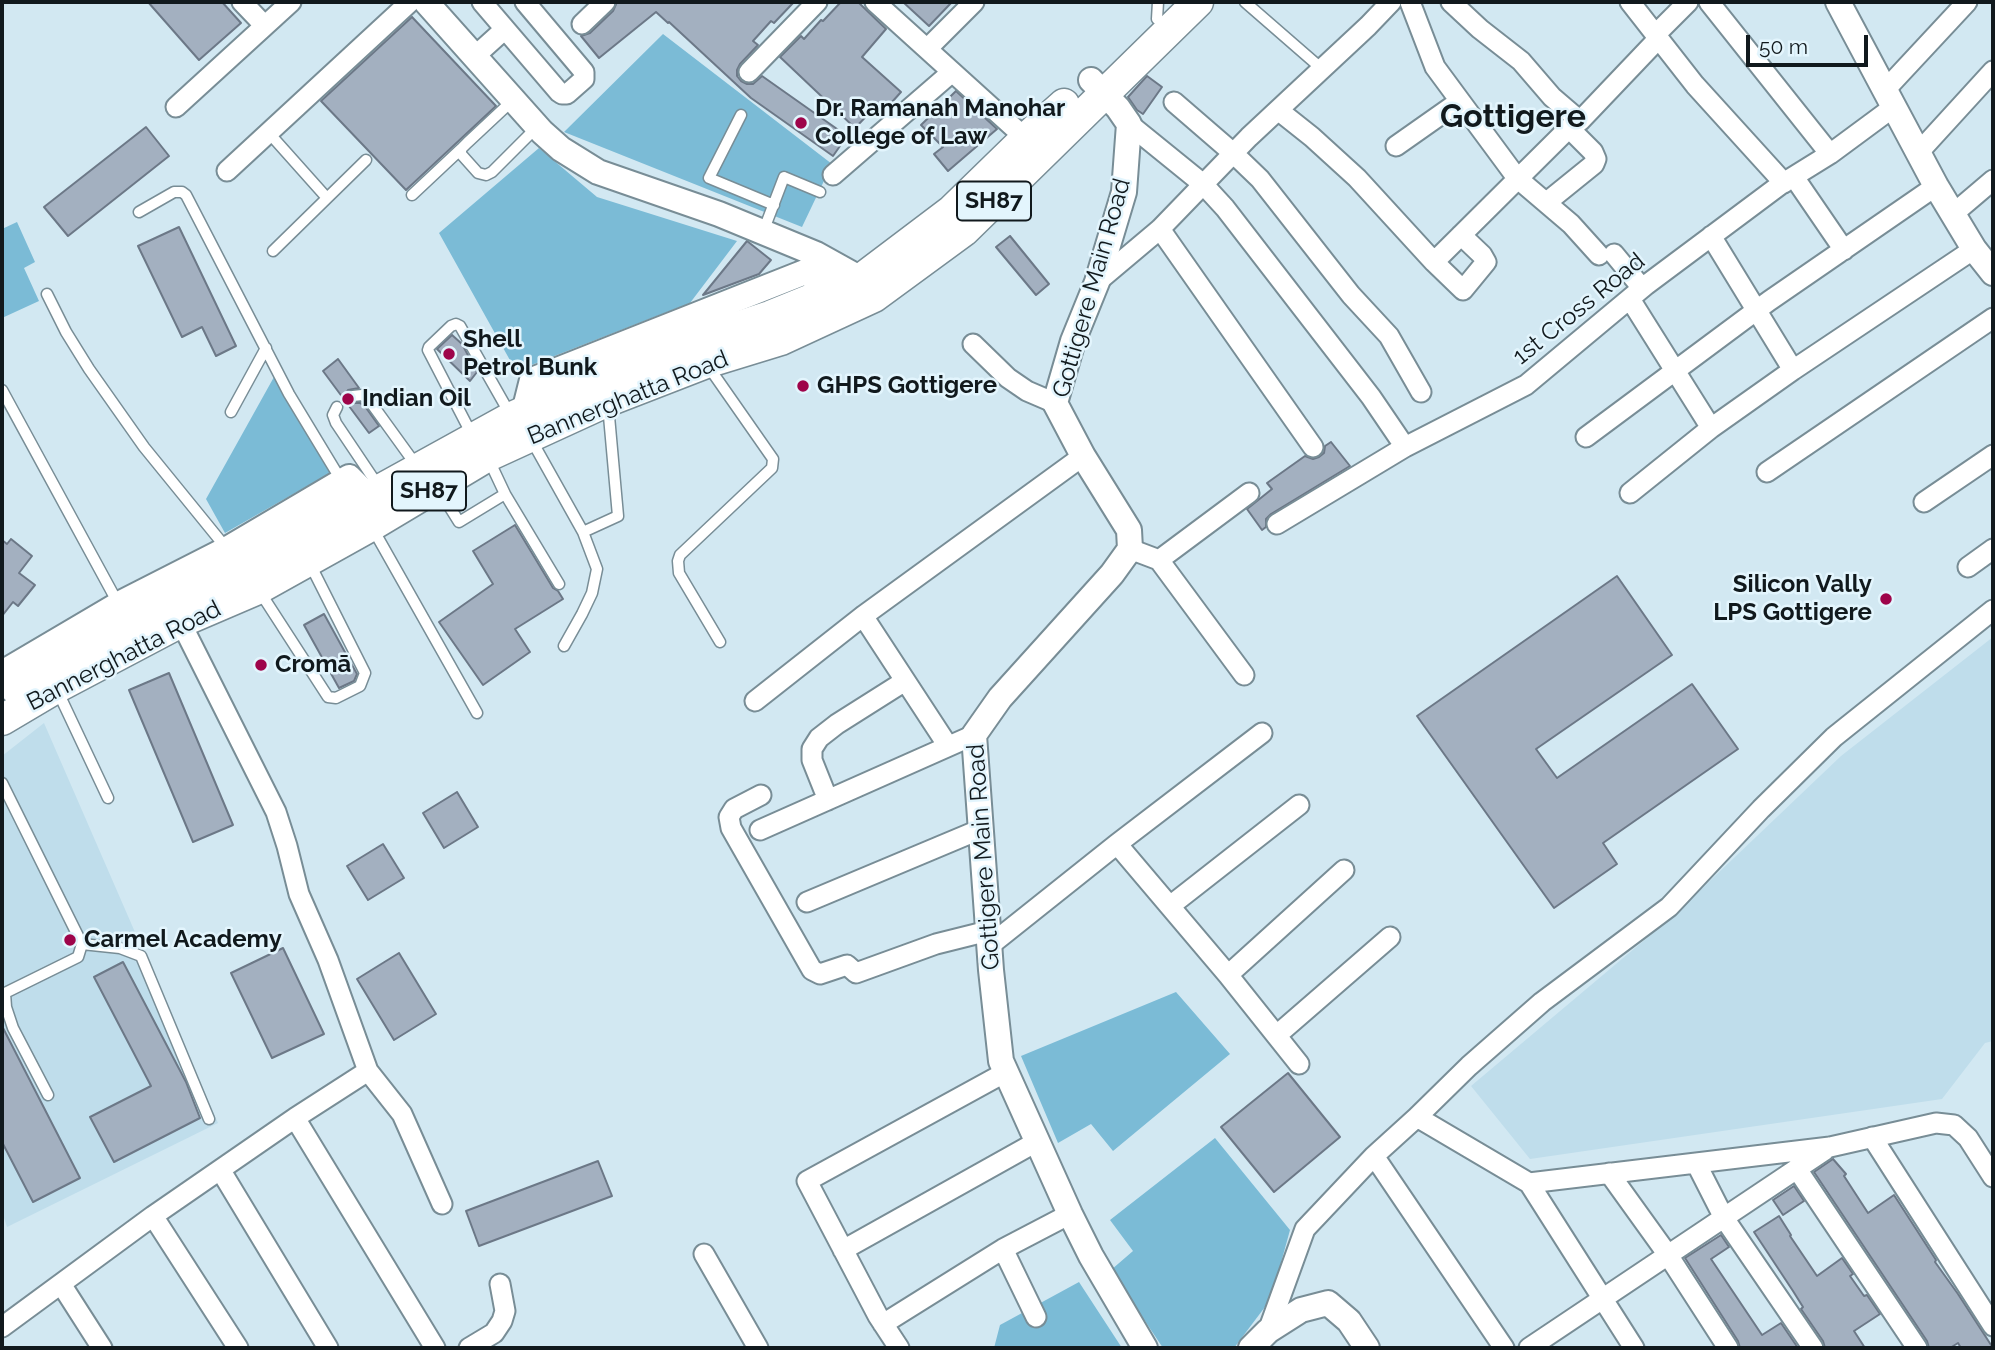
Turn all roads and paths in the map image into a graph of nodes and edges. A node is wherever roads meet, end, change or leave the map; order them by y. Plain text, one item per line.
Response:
1 (242, 2) edge
2 (291, 2) edge
3 (410, 2) edge
4 (426, 2) edge
5 (482, 2) edge
6 (525, 2) edge
7 (606, 2) edge
8 (817, 2) edge
9 (875, 2) edge
10 (974, 2) edge
11 (1198, 2) edge
12 (1245, 2) edge
13 (1391, 2) edge
14 (1410, 2) edge
15 (1451, 2) edge
16 (1630, 2) edge
17 (1688, 2) edge
18 (1709, 2) edge
19 (1838, 2) edge
20 (1967, 2) edge
21 (1163, 7) edge
22 (582, 24) dead end
23 (264, 25) junction
24 (505, 29) junction
25 (1658, 36) junction
26 (927, 49) junction
27 (474, 57) junction
28 (1322, 69) junction
29 (1993, 71) edge
30 (750, 72) dead end
31 (952, 72) junction
32 (1097, 86) junction
33 (1890, 98) junction
34 (513, 100) junction
35 (1460, 101) junction
36 (1174, 102) dead end
37 (176, 107) dead end
38 (1278, 110) junction
39 (741, 115) dead end
40 (1129, 124) junction
41 (1574, 125) junction
42 (537, 127) junction
43 (269, 133) junction
44 (1034, 146) junction
45 (1396, 146) dead end
46 (461, 149) junction
47 (1919, 152) junction
48 (1234, 153) junction
49 (1830, 154) junction
50 (366, 160) dead end
51 (227, 171) dead end
52 (833, 175) dead end
53 (1517, 178) junction
54 (1789, 180) junction
55 (1993, 180) edge
56 (1203, 184) junction
57 (1936, 186) junction
58 (820, 192) dead end
59 (412, 195) dead end
60 (327, 198) junction
61 (1547, 202) junction
62 (774, 205) junction
63 (139, 212) dead end
64 (1953, 214) junction
65 (1160, 229) junction
66 (763, 232) junction
67 (1461, 234) junction
68 (1711, 236) junction
69 (1974, 249) junction
70 (1844, 250) junction
71 (273, 251) dead end
72 (1434, 262) junction
73 (1993, 273) edge
74 (1097, 282) junction
75 (856, 289) junction
76 (47, 294) dead end
77 (1636, 294) junction
78 (1757, 310) junction
79 (1993, 318) edge
80 (973, 344) dead end
81 (266, 348) junction
82 (706, 363) junction
83 (1793, 369) junction
84 (1675, 371) junction
85 (2, 390) edge
86 (1421, 391) dead end
87 (353, 396) dead end
88 (608, 401) junction
89 (1055, 403) junction
90 (337, 407) dead end
91 (231, 412) dead end
92 (522, 422) junction
93 (1712, 428) junction
94 (1586, 437) dead end
95 (480, 447) junction
96 (1313, 447) dead end
97 (1405, 447) junction
98 (1993, 455) edge
99 (1083, 456) junction
100 (1767, 472) dead end
101 (427, 477) junction
102 (342, 482) junction
103 (374, 493) junction
104 (1249, 493) dead end
105 (1630, 493) dead end
106 (505, 494) junction
107 (1924, 502) dead end
108 (1277, 524) dead end
109 (371, 526) junction
110 (583, 532) junction
111 (1130, 549) junction
112 (1993, 549) edge
113 (309, 560) junction
114 (1159, 560) junction
115 (1968, 567) dead end
116 (242, 568) junction
117 (559, 584) dead end
118 (1993, 610) edge
119 (125, 613) junction
120 (176, 613) junction
121 (863, 616) junction
122 (720, 642) dead end
123 (564, 646) dead end
124 (2, 673) edge
125 (1244, 675) dead end
126 (905, 681) junction
127 (56, 688) junction
128 (2, 696) edge
129 (755, 701) dead end
130 (477, 713) dead end
131 (2, 720) edge
132 (1262, 733) dead end
133 (974, 735) junction
134 (948, 746) junction
135 (2, 783) edge
136 (761, 795) dead end
137 (108, 798) dead end
138 (828, 800) junction
139 (1299, 805) dead end
140 (760, 830) dead end
141 (981, 830) junction
142 (1117, 844) junction
143 (1344, 870) dead end
144 (807, 902) dead end
145 (1170, 906) junction
146 (1390, 937) dead end
147 (988, 938) junction
148 (82, 944) junction
149 (1228, 975) junction
150 (1277, 1035) junction
151 (1299, 1064) dead end
152 (368, 1070) junction
153 (1006, 1072) junction
154 (48, 1095) dead end
155 (1417, 1117) junction
156 (295, 1118) junction
157 (209, 1119) dead end
158 (1872, 1138) junction
159 (1038, 1141) junction
160 (1830, 1147) junction
161 (1374, 1156) junction
162 (1696, 1163) junction
163 (1797, 1169) junction
164 (221, 1171) junction
165 (1609, 1174) junction
166 (1993, 1177) edge
167 (1529, 1183) junction
168 (442, 1204) dead end
169 (1070, 1214) junction
170 (153, 1216) junction
171 (1724, 1218) junction
172 (843, 1250) junction
173 (1003, 1250) junction
174 (704, 1254) dead end
175 (1668, 1255) junction
176 (61, 1284) junction
177 (500, 1284) dead end
178 (1603, 1299) junction
179 (1036, 1317) dead end
180 (883, 1324) junction
181 (1993, 1326) edge
182 (2, 1327) edge
183 (1259, 1339) edge
184 (102, 1348) edge
185 (238, 1348) edge
186 (328, 1348) edge
187 (435, 1348) edge
188 (469, 1348) edge
189 (758, 1348) edge
190 (899, 1348) edge
191 (1145, 1348) edge
192 (1367, 1348) edge
193 (1504, 1348) edge
194 (1529, 1348) edge
195 (1634, 1348) edge
196 (1728, 1348) edge
197 (1813, 1348) edge
198 (1917, 1348) edge

1 - 23 street
2 - 23 street
3 - 43 street
4 - 27 street
5 - 24 street
6 - 24 street
7 - 22 street
8 - 30 street
9 - 26 street
10 - 26 street
11 - 32 main road, Bannerghatta Road / SH87
12 - 28 lane
13 - 28 street
14 - 35 street
15 - 41 street
16 - 25 street
17 - 25 street
18 - 49 street
19 - 33 street
20 - 33 street, 1st Cross Road
21 - 32 main road, Bannerghatta Road / SH87
23 - 37 street
24 - 27 street
25 - 41 street
25 - 54 street
26 - 31 street
27 - 34 street
28 - 38 street
29 - 47 street
31 - 44 street
31 - 52 street
32 - 40 street
32 - 44 main road, Bannerghatta Road / SH87
33 - 47 street
33 - 49 street, 1st Cross Road
34 - 42 street
34 - 46 lane
35 - 45 street
35 - 53 street
36 - 48 street
38 - 48 street
38 - 72 street
39 - 62 lane
40 - 56 street
40 - 74 street, Gottigere Main Road
41 - 53 street
41 - 61 street
42 - 46 lane
42 - 66 street
43 - 51 street
43 - 60 lane
44 - 75 main road, Bannerghatta Road / SH87
46 - 59 lane
47 - 57 street
48 - 56 street
48 - 86 street
49 - 54 street, 1st Cross Road
50 - 60 lane
53 - 61 street
53 - 67 street
54 - 68 street, 1st Cross Road
54 - 70 street
55 - 64 street
56 - 65 street
56 - 97 street
57 - 64 street
57 - 70 street
58 - 62 lane
60 - 71 lane
61 - 77 street
62 - 66 lane
63 - 81 lane
64 - 69 street
65 - 74 street
65 - 96 street
66 - 75 street
67 - 72 street
67 - 72 street
68 - 77 street, 1st Cross Road
68 - 78 street
69 - 73 street
69 - 83 street
70 - 78 street
74 - 89 street, Gottigere Main Road
75 - 82 main road, Bannerghatta Road / SH87
75 - 92 main road
76 - 116 lane
77 - 84 street
77 - 97 street, 1st Cross Road
78 - 83 street
78 - 84 street
79 - 100 street
80 - 89 street
81 - 91 lane
81 - 102 lane
82 - 88 main road, Bannerghatta Road / SH87
82 - 122 lane
83 - 93 street
84 - 93 street
84 - 94 street
85 - 119 lane
87 - 101 lane
88 - 92 main road, Bannerghatta Road / SH87
88 - 110 lane
89 - 99 street, Gottigere Main Road
90 - 103 lane
92 - 95 main road, Bannerghatta Road / SH87
92 - 95 lane
92 - 110 lane
93 - 105 street
95 - 101 main road, Bannerghatta Road / SH87
95 - 106 lane
97 - 108 street, 1st Cross Road
98 - 107 street
99 - 111 street, Gottigere Main Road
99 - 121 street
101 - 103 main road
101 - 106 lane
101 - 109 main road, Bannerghatta Road / SH87
102 - 103 street
102 - 116 street
103 - 116 main road
104 - 114 street
106 - 117 lane
109 - 113 main road, Bannerghatta Road / SH87
109 - 130 lane
110 - 123 lane
111 - 114 street
111 - 133 street, Gottigere Main Road
112 - 115 street
113 - 116 main road, Bannerghatta Road / SH87
113 - 116 lane
114 - 125 street
116 - 119 street
116 - 120 main road, Bannerghatta Road / SH87
118 - 155 street
119 - 120 main road
119 - 124 street
119 - 128 main road
120 - 127 main road, Bannerghatta Road / SH87
120 - 152 street
121 - 126 street
121 - 129 street
126 - 134 street
126 - 138 street
127 - 131 main road, Bannerghatta Road / SH87
127 - 137 lane
132 - 142 street
133 - 134 street
133 - 141 street, Gottigere Main Road
134 - 138 street
135 - 148 lane
136 - 147 street
138 - 140 street
139 - 145 street
141 - 144 street
141 - 147 street, Gottigere Main Road
142 - 145 street
142 - 147 street
143 - 149 street
145 - 149 street
146 - 150 street
147 - 153 street, Gottigere Main Road
148 - 154 lane
148 - 157 lane
149 - 150 street
150 - 151 street
152 - 156 street
152 - 168 street
153 - 159 street, Gottigere Main Road
153 - 172 street
155 - 161 street
155 - 167 street
156 - 164 street
156 - 187 street
158 - 160 street
158 - 166 street
158 - 181 street
159 - 169 street, Gottigere Main Road
159 - 172 street
160 - 162 street
160 - 163 street
161 - 183 street
161 - 193 street
162 - 165 street
162 - 171 street
163 - 171 street
163 - 198 street
164 - 170 street
164 - 186 street
165 - 167 street
165 - 175 street
167 - 178 street
169 - 173 street
169 - 191 street, Gottigere Main Road
170 - 176 street
170 - 185 street
171 - 175 street
171 - 197 street
172 - 180 street
173 - 179 street
173 - 180 street
174 - 189 street
175 - 178 street
175 - 196 street
176 - 182 street
176 - 184 street
177 - 188 street
178 - 194 street
178 - 195 street
180 - 190 street
183 - 192 street

